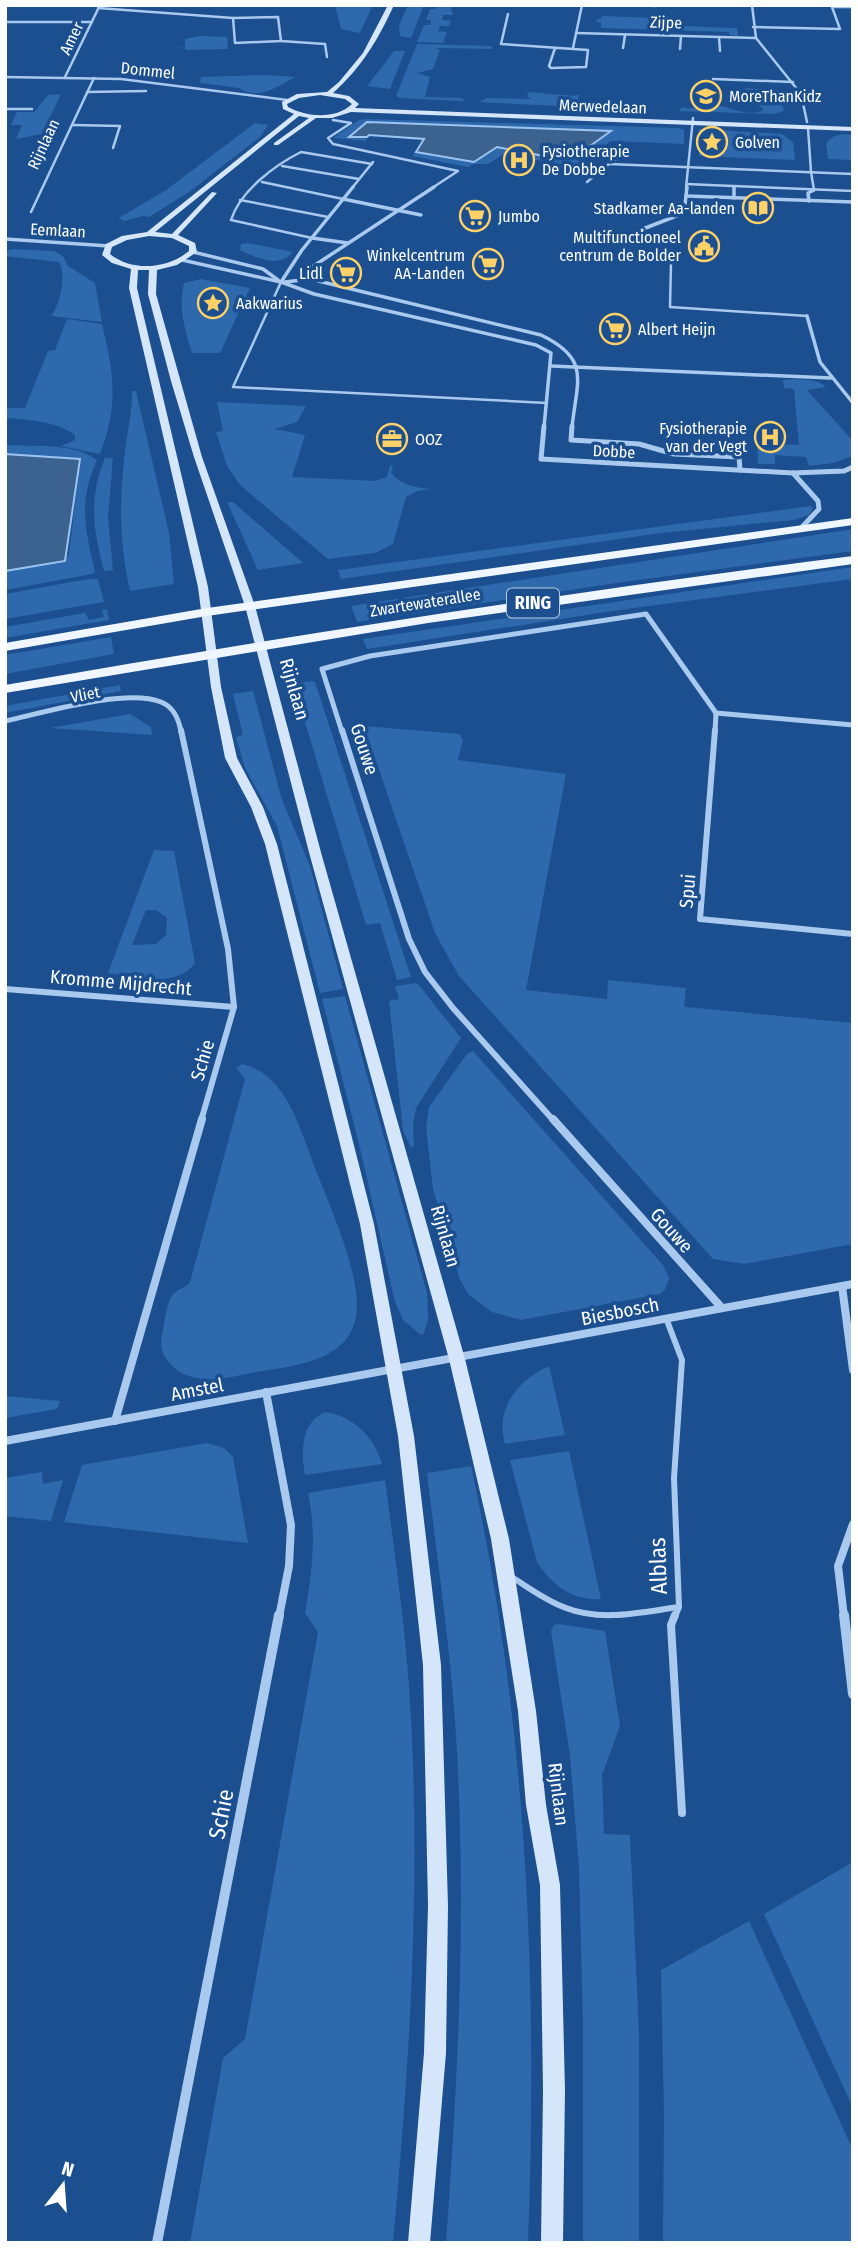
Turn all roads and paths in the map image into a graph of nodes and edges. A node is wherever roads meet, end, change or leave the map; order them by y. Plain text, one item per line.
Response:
1 (390, 5) edge
2 (398, 5) edge
3 (582, 5) edge
4 (632, 5) edge
5 (752, 5) edge
6 (656, 6) edge
7 (99, 7) edge
8 (853, 7) edge
9 (508, 14) dead end
10 (233, 18) junction
11 (5, 22) edge
12 (92, 22) junction
13 (753, 27) junction
14 (831, 30) junction
15 (576, 33) junction
16 (625, 34) junction
17 (681, 36) junction
18 (719, 37) junction
19 (755, 38) junction
20 (834, 40) dead end
21 (281, 41) junction
22 (555, 48) junction
23 (573, 48) junction
24 (623, 48) dead end
25 (379, 49) dead end
26 (680, 49) dead end
27 (720, 51) dead end
28 (327, 57) dead end
29 (5, 77) edge
30 (65, 77) junction
31 (94, 78) junction
32 (713, 79) dead end
33 (793, 82) junction
34 (146, 91) dead end
35 (87, 92) junction
36 (329, 93) junction
37 (287, 100) junction
38 (353, 107) junction
39 (5, 109) edge
40 (32, 109) dead end
41 (298, 114) junction
42 (315, 116) junction
43 (333, 120) dead end
44 (692, 121) junction
45 (73, 125) junction
46 (807, 125) junction
47 (853, 127) edge
48 (113, 148) dead end
49 (629, 150) dead end
50 (267, 152) dead end
51 (373, 163) joint
52 (609, 164) junction
53 (249, 165) dead end
54 (282, 166) junction
55 (689, 167) junction
56 (811, 172) junction
57 (853, 174) edge
58 (359, 179) junction
59 (262, 182) junction
60 (587, 182) dead end
61 (687, 184) junction
62 (709, 186) joint
63 (734, 186) junction
64 (814, 190) junction
65 (853, 191) edge
66 (686, 196) junction
67 (734, 198) junction
68 (343, 199) junction
69 (240, 200) junction
70 (809, 201) junction
71 (853, 202) edge
72 (399, 211) junction
73 (31, 212) dead end
74 (421, 215) dead end
75 (328, 218) junction
76 (149, 234) junction
77 (174, 236) junction
78 (625, 236) dead end
79 (312, 237) junction
80 (5, 239) edge
81 (349, 244) junction
82 (109, 246) junction
83 (192, 252) junction
84 (182, 260) junction
85 (671, 263) dead end
86 (135, 267) junction
87 (153, 267) junction
88 (310, 279) junction
89 (281, 282) junction
90 (807, 316) joint
91 (563, 345) junction
92 (551, 353) junction
93 (551, 366) junction
94 (578, 367) junction
95 (831, 378) junction
96 (547, 403) junction
97 (853, 403) edge
98 (853, 467) edge
99 (740, 470) junction
100 (793, 473) junction
101 (853, 521) edge
102 (802, 527) junction
103 (853, 560) edge
104 (250, 606) junction
105 (207, 612) junction
106 (260, 646) junction
107 (5, 647) edge
108 (214, 653) junction
109 (5, 689) edge
110 (167, 705) joint
111 (716, 713) junction
112 (5, 721) edge
113 (853, 725) edge
114 (853, 934) edge
115 (5, 989) edge
116 (234, 1007) junction
117 (853, 1284) edge
118 (842, 1286) junction
119 (721, 1307) junction
120 (666, 1318) junction
121 (457, 1359) junction
122 (394, 1368) junction
123 (853, 1370) edge
124 (266, 1392) junction
125 (115, 1421) junction
126 (5, 1441) edge
127 (853, 1524) edge
128 (506, 1573) junction
129 (679, 1607) junction
130 (853, 1694) edge
131 (682, 1813) dead end
132 (157, 2243) edge
133 (419, 2243) edge
134 (552, 2243) edge

1 - 36 street
2 - 25 street
3 - 15 lane
4 - 6 lane
5 - 13 street
7 - 10 lane, Amer
7 - 12 street, Amer
8 - 14 street
9 - 22 lane
10 - 21 lane, Amer
10 - 21 lane
11 - 12 street
12 - 30 street, Amer
13 - 14 street
13 - 19 street
14 - 20 street
15 - 16 lane, Zijpe
15 - 23 lane
16 - 17 lane, Zijpe
16 - 24 lane
17 - 18 lane, Zijpe
17 - 26 lane
18 - 19 lane, Zijpe
18 - 27 lane
19 - 33 street
21 - 28 lane
22 - 23 lane
22 - 23 lane
29 - 30 street, Dommel
30 - 31 street, Dommel
31 - 35 lane, Rijnlaan
31 - 37 street, Dommel
32 - 33 lane
33 - 46 street
34 - 35 lane
35 - 45 lane, Rijnlaan
36 - 37 street
36 - 38 street
37 - 41 street
38 - 42 street, Merwedelaan
38 - 44 street, Merwedelaan
39 - 40 lane
41 - 42 street
41 - 76 street
42 - 50 street
43 - 72 street
44 - 46 street, Merwedelaan
44 - 55 street
45 - 48 lane
45 - 73 lane, Rijnlaan
46 - 47 street, Merwedelaan
46 - 56 street
49 - 52 lane
51 - 54 lane
51 - 58 street
52 - 55 lane
52 - 60 lane
53 - 77 street
54 - 58 lane
54 - 59 lane
55 - 56 lane
55 - 61 street
56 - 57 lane
56 - 64 lane
58 - 68 street
59 - 68 lane
59 - 69 lane
61 - 62 street
61 - 66 street
62 - 63 lane
63 - 64 lane
63 - 67 street
64 - 65 lane
64 - 70 street
66 - 67 street
66 - 78 street
67 - 70 street
68 - 72 street
68 - 75 street
69 - 75 lane
69 - 79 lane
70 - 71 street
72 - 74 street
72 - 81 street
75 - 79 street
76 - 77 street
76 - 82 street
77 - 83 street
79 - 81 street
79 - 89 street
80 - 82 street, Eemlaan
81 - 88 street
82 - 86 street
83 - 84 street
83 - 89 street
84 - 87 street
84 - 89 street
85 - 90 lane
86 - 87 street
86 - 105 street
87 - 104 street, Rijnlaan
88 - 89 street
88 - 91 street
89 - 92 street
89 - 96 lane
90 - 95 street
91 - 92 street
91 - 94 street
92 - 93 street, Dobbe
93 - 94 street
93 - 96 street, Dobbe
94 - 95 street
94 - 99 street
95 - 97 street
96 - 99 street, Dobbe
98 - 100 street, Dobbe
99 - 100 street, Dobbe
100 - 102 street
101 - 102 main road, Zwartewaterallee / RING
102 - 104 main road, Zwartewaterallee / RING
103 - 106 main road, Zwartewaterallee / RING
104 - 105 main road, Zwartewaterallee / RING
104 - 106 street, Rijnlaan
105 - 107 main road, Zwartewaterallee / RING
105 - 108 street
106 - 108 main road, Zwartewaterallee / RING
106 - 121 street, Rijnlaan
108 - 109 main road, Zwartewaterallee / RING
108 - 122 street
110 - 112 street, Vliet
110 - 116 street, Schie
111 - 113 street
111 - 114 street, Spui
111 - 119 street, Gouwe
115 - 116 street, Kromme Mijdrecht
116 - 125 street, Schie
117 - 118 street, Biesbosch
118 - 119 street, Biesbosch
118 - 123 street
119 - 120 street, Biesbosch
120 - 121 street, Biesbosch
120 - 129 lane, Alblas
121 - 122 street, Biesbosch
121 - 128 street, Rijnlaan
122 - 124 street, Amstel
122 - 133 street
124 - 125 street, Amstel
124 - 132 street, Schie
125 - 126 street, Amstel
127 - 130 street
128 - 129 lane
128 - 134 street, Rijnlaan
129 - 131 lane, Alblas

